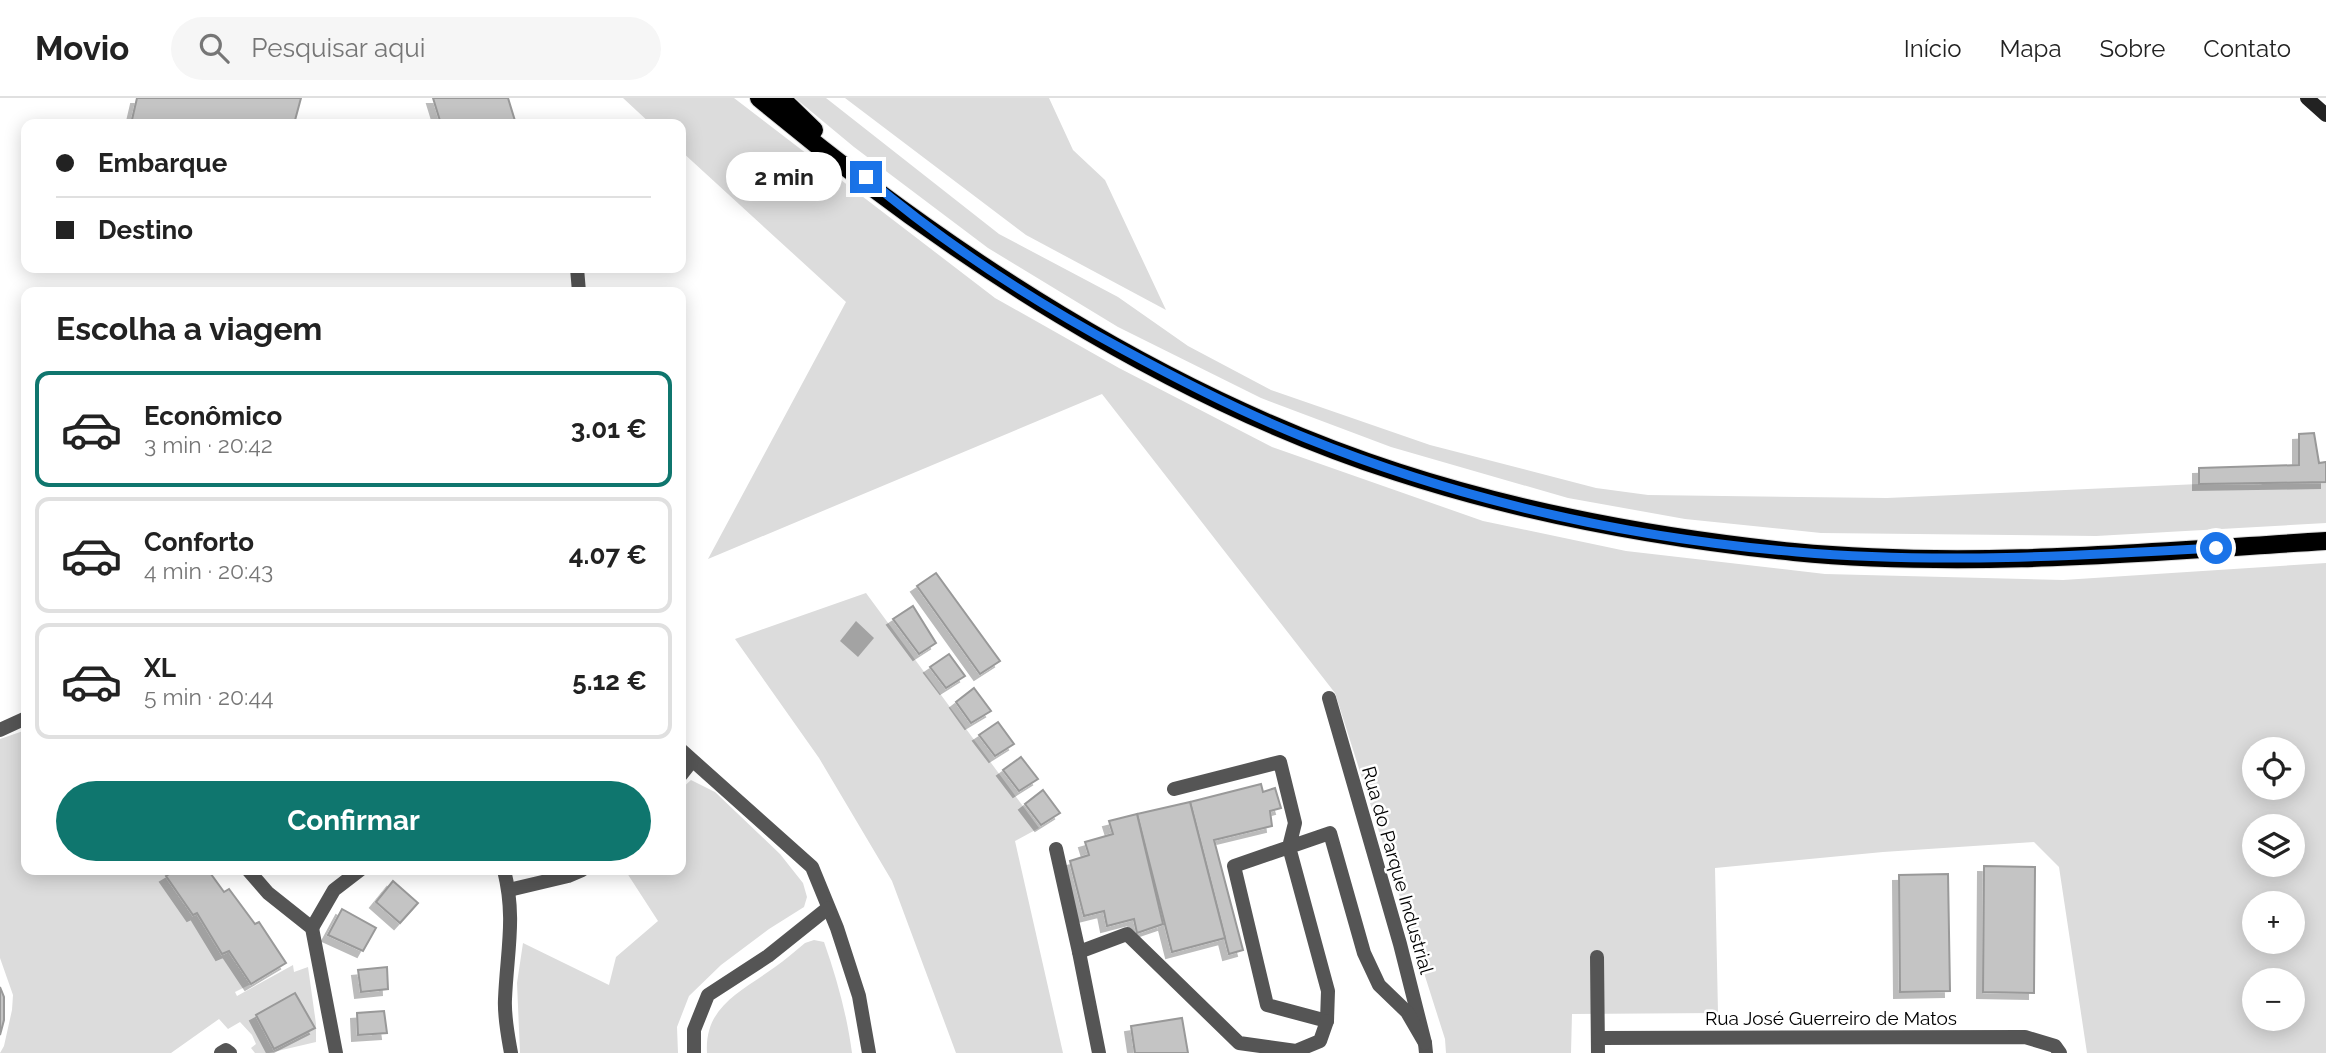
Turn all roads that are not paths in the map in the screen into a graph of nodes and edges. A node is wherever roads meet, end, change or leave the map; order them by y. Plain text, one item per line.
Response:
1 (757, 98) edge
2 (773, 98) edge
3 (781, 98) edge
4 (2307, 98) edge
5 (2326, 115) edge
6 (828, 150) junction
7 (2326, 541) edge
8 (1329, 698) dead end
9 (21, 720) edge
10 (0, 730) edge
11 (686, 755) edge
12 (692, 761) junction
13 (686, 769) edge
14 (1174, 789) dead end
15 (1289, 847) junction
16 (1056, 849) dead end
17 (252, 875) edge
18 (354, 875) edge
19 (505, 875) edge
20 (570, 875) edge
21 (509, 890) junction
22 (828, 908) junction
23 (312, 928) junction
24 (1079, 952) junction
25 (1597, 957) dead end
26 (1326, 1021) junction
27 (1598, 1046) edge
28 (1425, 1048) edge
29 (221, 1053) edge
30 (230, 1053) edge
31 (335, 1053) edge
32 (511, 1053) edge
33 (694, 1053) edge
34 (869, 1053) edge
35 (1099, 1053) edge
36 (2060, 1053) edge

1 - 6 main road
2 - 6 main road
3 - 6 main road
4 - 5 street
6 - 7 main road
8 - 28 street, Rua do Parque Industrial
9 - 10 street
11 - 12 street
12 - 13 street
12 - 22 street
14 - 15 street
15 - 26 street
15 - 26 street
15 - 28 street
16 - 24 street
17 - 23 street
18 - 23 street
19 - 21 street
20 - 21 street
21 - 32 street
22 - 33 street
22 - 34 street
23 - 31 street
24 - 26 street
24 - 35 street
25 - 27 street
27 - 36 street, Rua José Guerreiro de Matos
29 - 30 street

